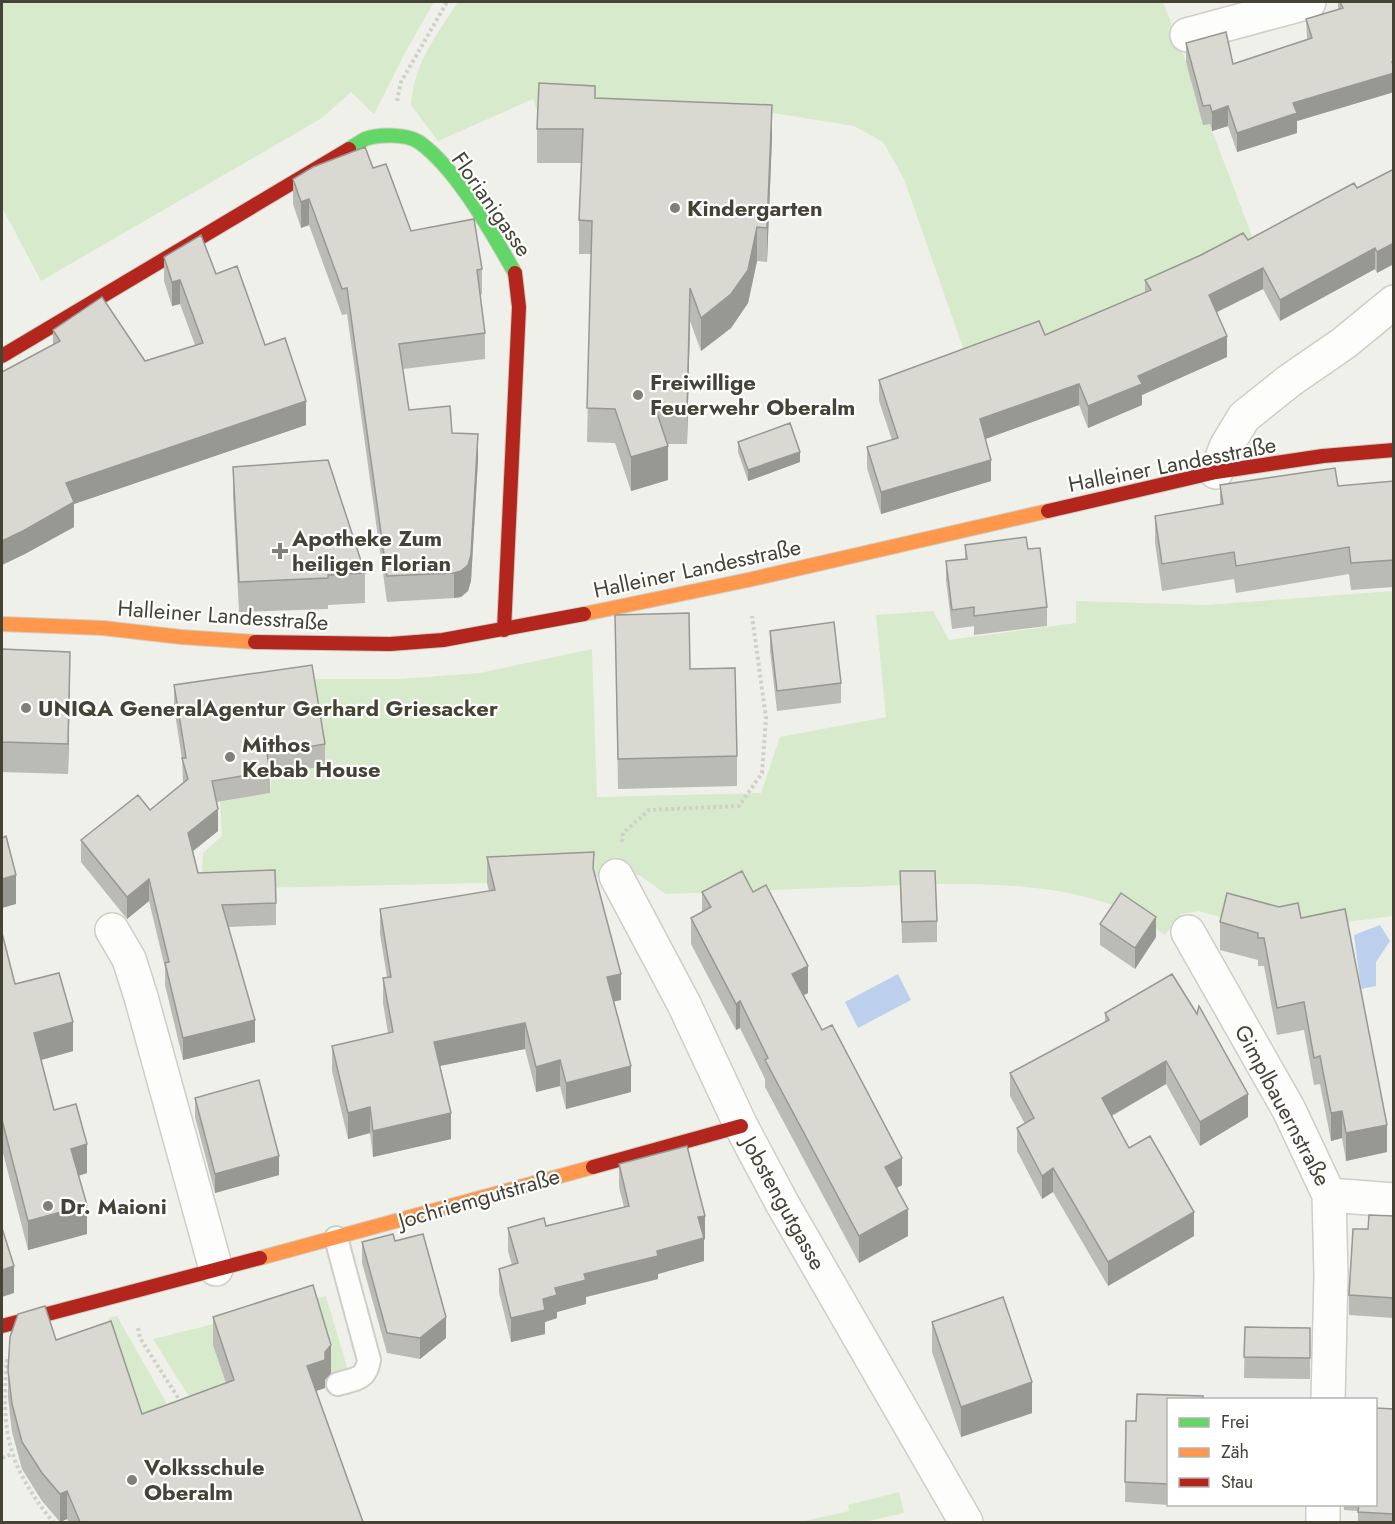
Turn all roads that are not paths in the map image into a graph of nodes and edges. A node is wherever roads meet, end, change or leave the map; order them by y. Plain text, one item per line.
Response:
1 (1309, 2) edge
2 (1187, 35) dead end
3 (1394, 302) edge
4 (2, 356) edge
5 (1394, 450) edge
6 (1216, 472) junction
7 (2, 624) edge
8 (504, 630) junction
9 (616, 876) road end
10 (112, 930) dead end
11 (1188, 932) dead end
12 (741, 1126) junction
13 (1329, 1195) junction
14 (1394, 1200) edge
15 (336, 1238) junction
16 (216, 1269) junction
17 (3, 1326) edge
18 (338, 1384) dead end
19 (1328, 1398) edge
20 (1323, 1506) edge
21 (966, 1522) edge
22 (1323, 1522) edge

1 - 2 street
3 - 6 street
4 - 8 street, Florianigasse
5 - 6 street, Halleiner Landesstraße
6 - 8 street, Halleiner Landesstraße
7 - 8 street, Halleiner Landesstraße
9 - 12 street, Jobstengutgasse
10 - 16 street
11 - 13 street, Gimplbauernstraße
12 - 15 street, Jochriemgutstraße
12 - 21 street, Jobstengutgasse
13 - 14 street
13 - 19 street, Gimplbauernstraße
15 - 16 street, Jochriemgutstraße
15 - 18 lane
16 - 17 street, Jochriemgutstraße
20 - 22 street

